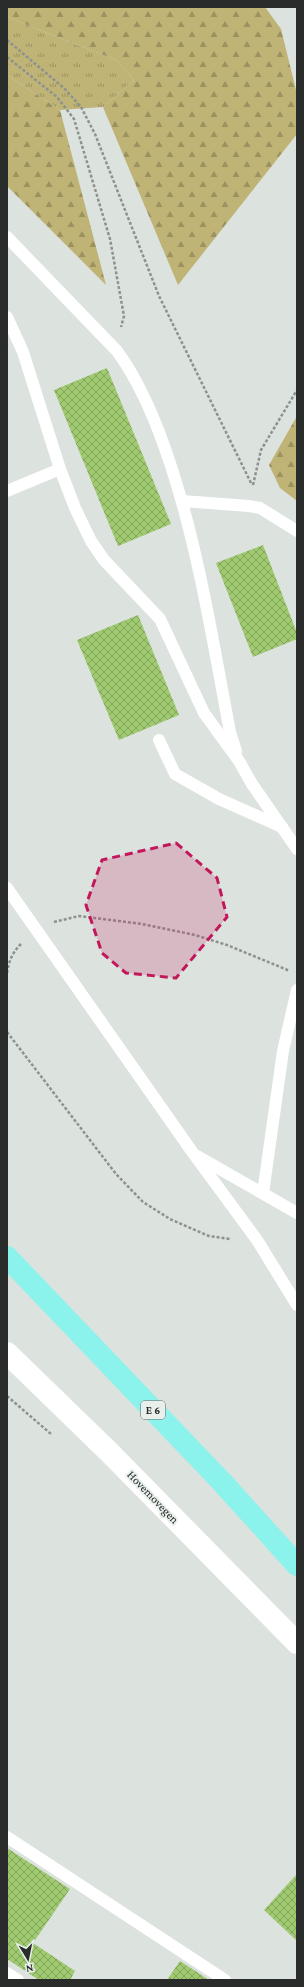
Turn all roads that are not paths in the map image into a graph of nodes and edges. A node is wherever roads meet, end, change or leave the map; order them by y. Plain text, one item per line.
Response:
1 (7, 237) edge
2 (7, 316) edge
3 (60, 469) junction
4 (7, 491) edge
5 (182, 501) junction
6 (297, 531) edge
7 (159, 740) dead end
8 (239, 761) junction
9 (282, 828) junction
10 (297, 849) edge
11 (7, 888) edge
12 (297, 990) edge
13 (193, 1154) junction
14 (263, 1193) junction
15 (297, 1213) edge
16 (7, 1257) edge
17 (297, 1306) edge
18 (7, 1352) edge
19 (297, 1565) edge
20 (297, 1644) edge
21 (7, 1837) edge
22 (7, 1973) edge
23 (18, 1980) edge
24 (224, 1980) edge

1 - 5 lane
2 - 3 lane
3 - 4 lane
3 - 8 lane
5 - 6 lane
5 - 8 lane
7 - 9 lane
8 - 9 lane
9 - 10 lane
11 - 13 lane
12 - 14 lane
13 - 14 lane
13 - 17 lane
14 - 15 lane
16 - 19 highway, E 6
18 - 20 street, Hovemovegen
21 - 24 lane
22 - 23 lane

